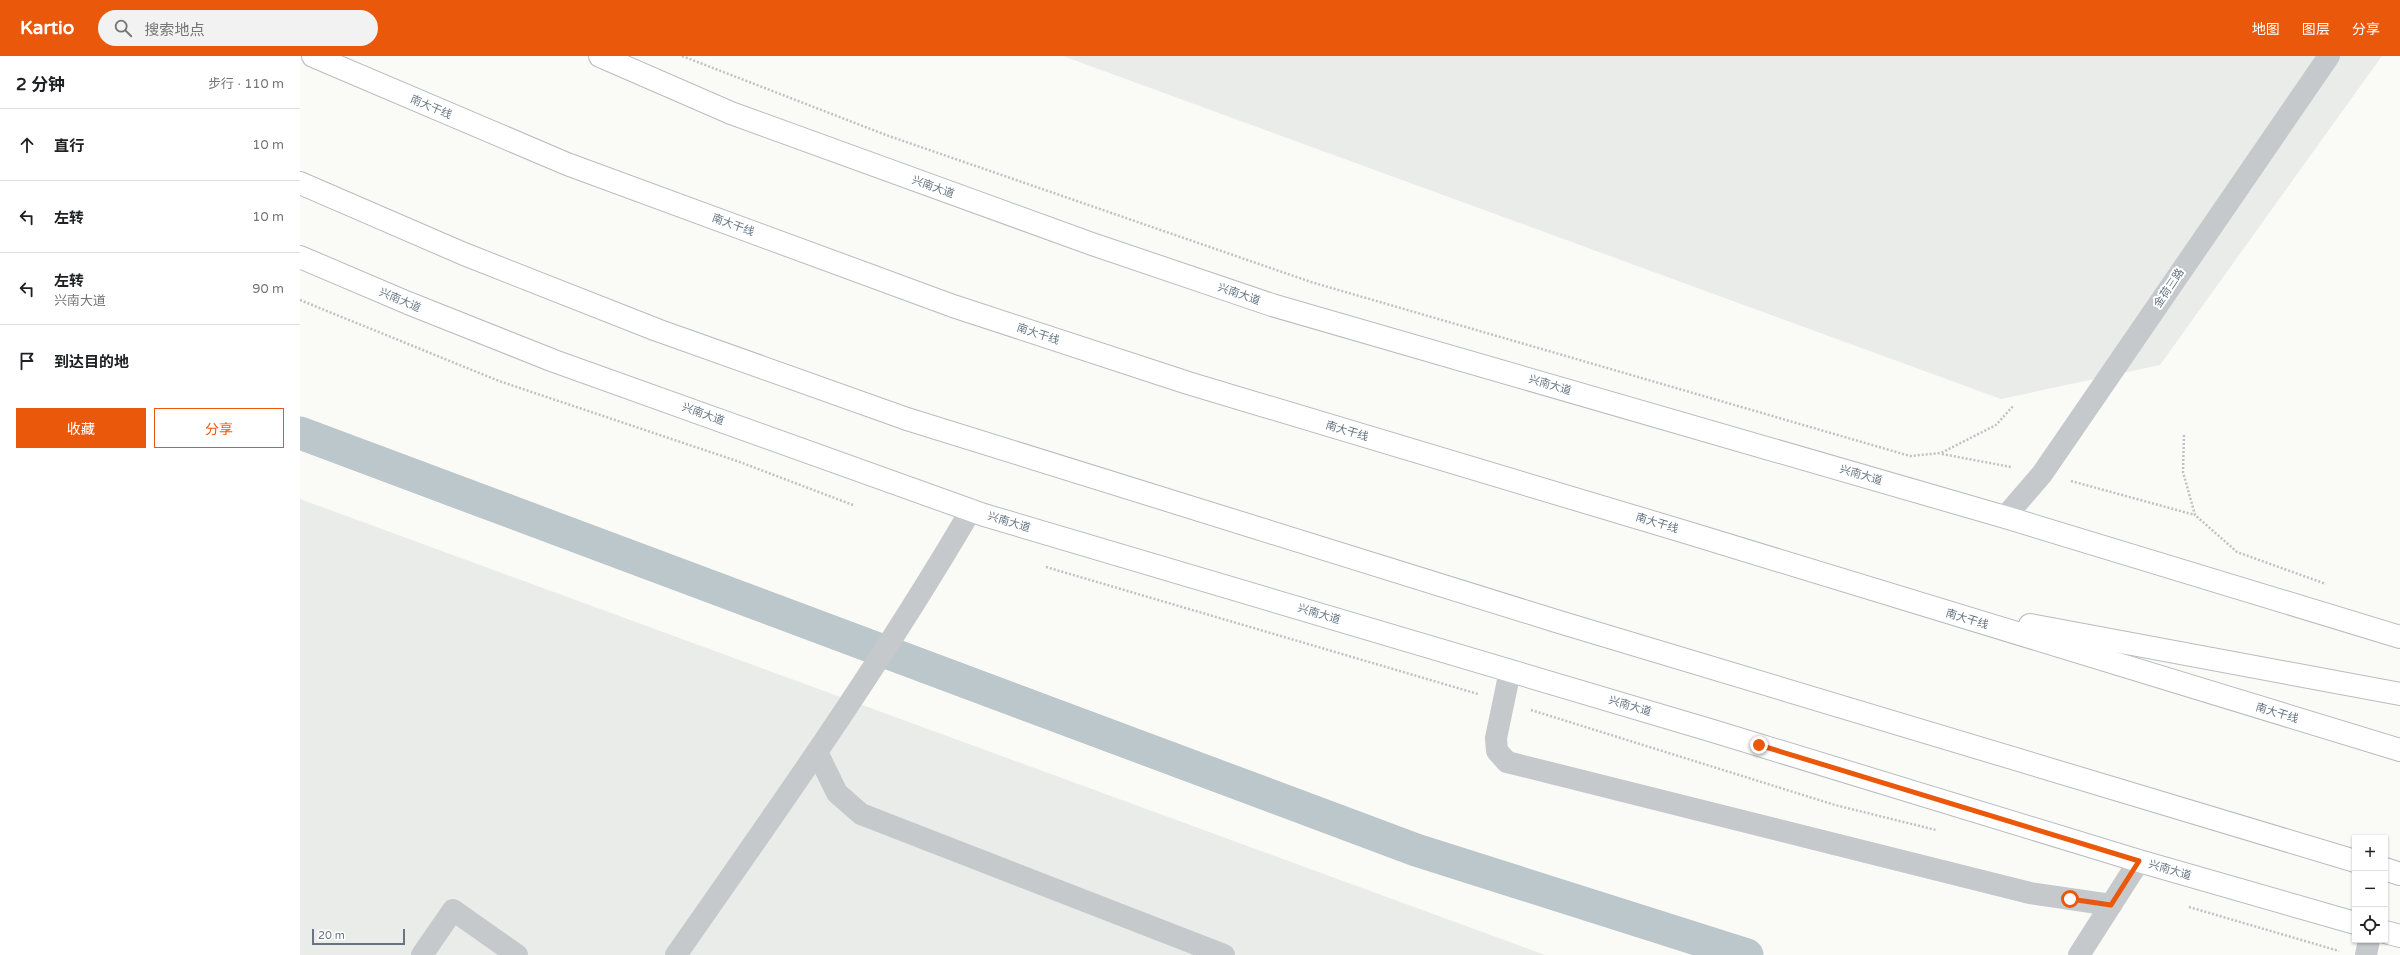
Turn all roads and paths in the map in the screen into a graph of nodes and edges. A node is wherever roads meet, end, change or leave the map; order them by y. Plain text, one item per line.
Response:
1 (313, 56) edge
2 (600, 56) edge
3 (682, 56) edge
4 (2329, 56) edge
5 (300, 183) edge
6 (300, 257) edge
7 (300, 300) edge
8 (2014, 405) dead end
9 (2184, 435) dead end
10 (853, 505) dead end
11 (971, 510) junction
12 (2005, 517) junction
13 (1046, 567) dead end
14 (2318, 581) dead end
15 (1923, 606) junction
16 (2400, 637) edge
17 (1510, 671) junction
18 (2400, 694) edge
19 (1503, 702) junction
20 (2400, 750) edge
21 (817, 752) junction
22 (1941, 831) dead end
23 (2352, 860) edge
24 (2139, 861) junction
25 (2388, 871) edge
26 (2400, 874) edge
27 (2111, 905) junction
28 (2189, 908) dead end
29 (2352, 922) edge
30 (2388, 933) edge
31 (2400, 936) edge
32 (2368, 943) edge
33 (2084, 947) edge
34 (2344, 953) dead end
35 (422, 955) edge
36 (517, 955) edge
37 (676, 955) edge
38 (1224, 955) edge
39 (2366, 955) edge

1 - 15 main road, 南大干线
2 - 12 main road, 兴南大道
3 - 8 path
4 - 12 street, 金荷三路
5 - 23 main road
6 - 11 main road, 兴南大道
7 - 10 path
9 - 14 path
11 - 17 main road, 兴南大道
11 - 21 street
12 - 16 main road, 兴南大道
13 - 19 path
15 - 18 main road
15 - 20 main road, 南大干线
17 - 19 street
17 - 24 main road, 兴南大道
19 - 22 path
19 - 27 street
21 - 37 street
21 - 38 street
24 - 27 street
24 - 29 main road, 兴南大道
25 - 26 main road
27 - 33 street
28 - 34 path
30 - 31 main road
32 - 39 street
35 - 36 street

